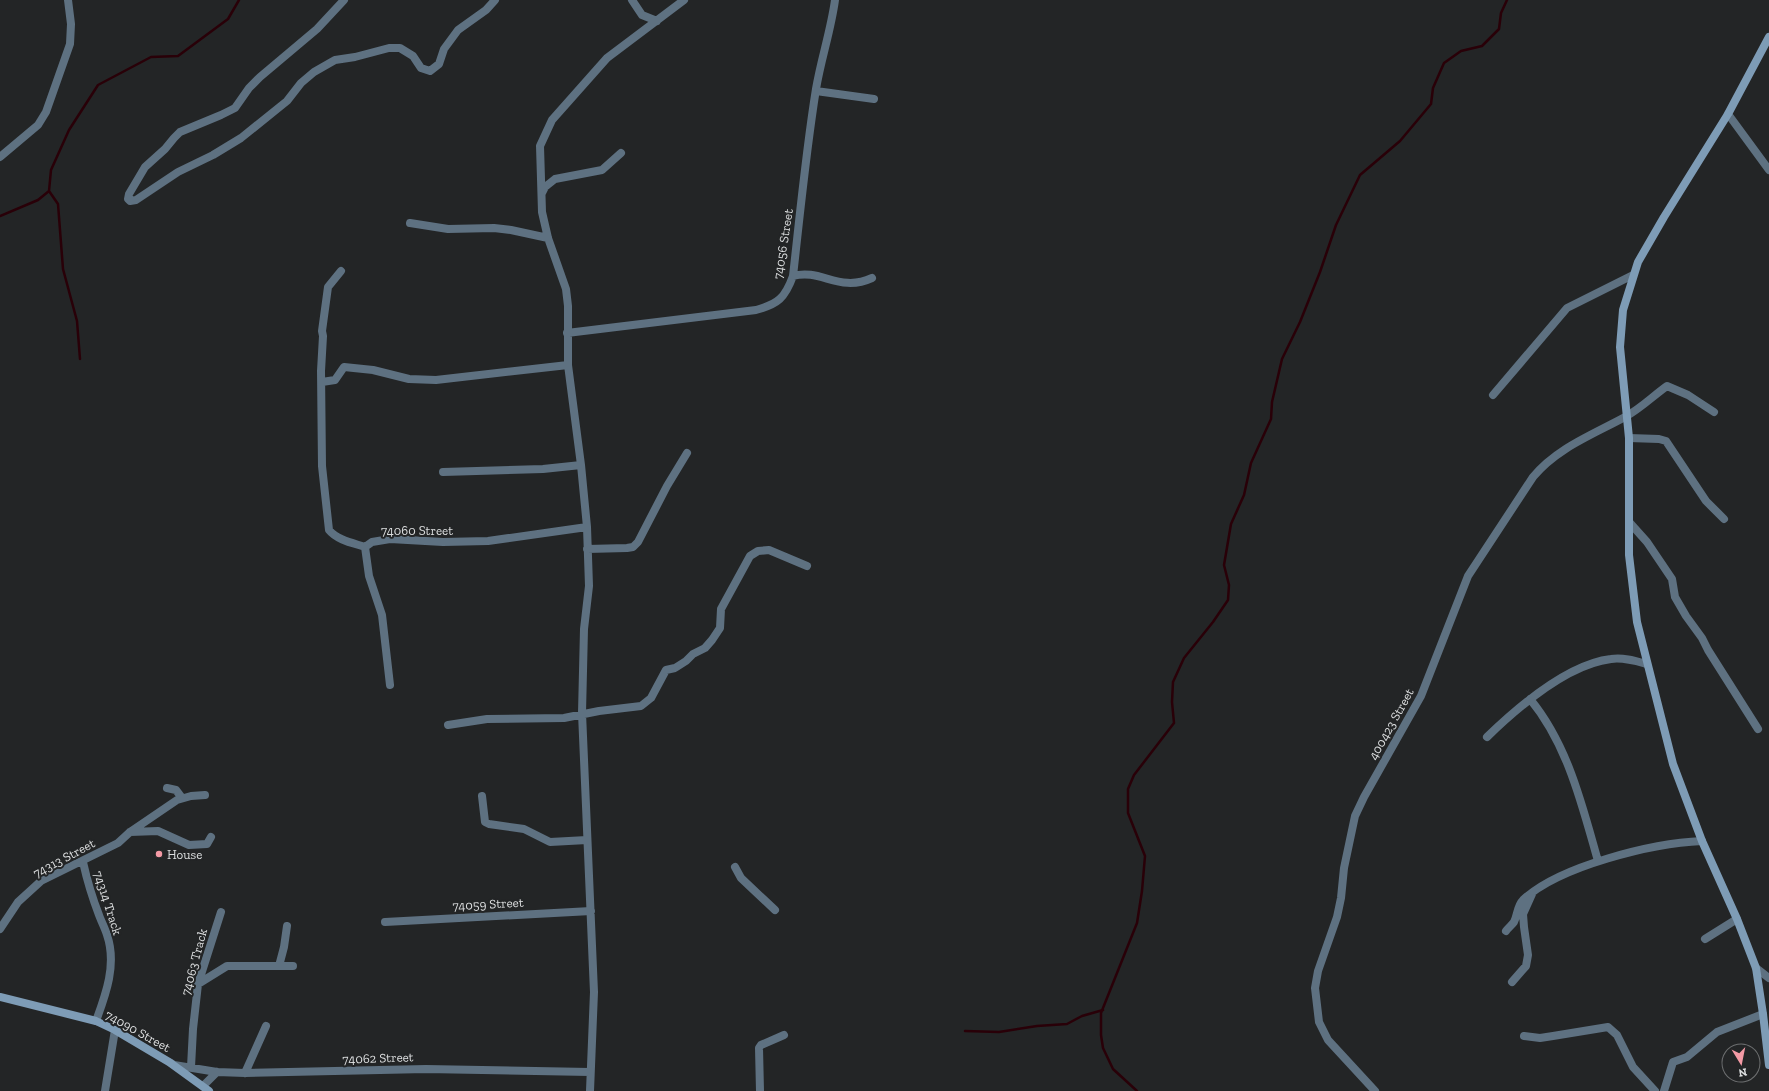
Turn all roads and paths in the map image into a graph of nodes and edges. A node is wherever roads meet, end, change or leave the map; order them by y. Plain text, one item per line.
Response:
1 (68, 0) edge
2 (344, 0) edge
3 (495, 0) edge
4 (632, 0) edge
5 (684, 0) edge
6 (836, 0) edge
7 (657, 21) junction
8 (1769, 37) edge
9 (816, 91) junction
10 (874, 99) dead end
11 (1728, 114) junction
12 (621, 153) dead end
13 (0, 157) edge
14 (1769, 170) edge
15 (542, 194) junction
16 (410, 223) dead end
17 (548, 238) junction
18 (341, 272) dead end
19 (1634, 275) junction
20 (793, 276) junction
21 (872, 278) dead end
22 (567, 333) junction
23 (568, 365) junction
24 (322, 382) junction
25 (1493, 395) dead end
26 (1714, 412) dead end
27 (1627, 416) junction
28 (1629, 438) junction
29 (687, 453) dead end
30 (581, 466) junction
31 (443, 472) dead end
32 (1724, 519) dead end
33 (1630, 523) junction
34 (587, 528) junction
35 (365, 547) junction
36 (587, 549) junction
37 (807, 566) dead end
38 (1647, 664) junction
39 (390, 685) dead end
40 (1530, 699) junction
41 (582, 713) junction
42 (448, 725) dead end
43 (1758, 729) dead end
44 (1487, 737) dead end
45 (167, 788) dead end
46 (204, 795) dead end
47 (482, 796) dead end
48 (182, 798) junction
49 (130, 832) junction
50 (587, 840) junction
51 (211, 841) dead end
52 (1702, 841) junction
53 (1598, 861) junction
54 (83, 862) junction
55 (735, 867) dead end
56 (1533, 892) junction
57 (776, 910) dead end
58 (591, 911) junction
59 (221, 912) dead end
60 (1737, 919) junction
61 (386, 922) dead end
62 (287, 926) dead end
63 (0, 929) edge
64 (1506, 931) dead end
65 (1705, 939) dead end
66 (280, 966) junction
67 (293, 966) dead end
68 (1756, 968) junction
69 (1769, 978) edge
70 (1512, 982) dead end
71 (198, 984) junction
72 (0, 997) edge
73 (1763, 1014) junction
74 (96, 1022) junction
75 (266, 1026) dead end
76 (115, 1030) junction
77 (784, 1035) dead end
78 (1524, 1036) dead end
79 (169, 1062) junction
80 (1769, 1065) edge
81 (191, 1067) junction
82 (217, 1072) junction
83 (590, 1072) junction
84 (245, 1073) junction
85 (206, 1089) edge
86 (105, 1091) edge
87 (590, 1091) edge
88 (760, 1091) edge
89 (1375, 1091) edge
90 (1654, 1091) edge
91 (1664, 1091) edge

1 - 13 street
2 - 3 street
4 - 7 street
5 - 7 street
6 - 9 street, 74056 Street
7 - 15 street
8 - 11 street
9 - 10 street
9 - 20 street, 74056 Street
11 - 14 street
11 - 19 street
12 - 15 street
15 - 17 street
16 - 17 street
17 - 22 street
18 - 24 street
19 - 25 street
19 - 27 street
20 - 21 street
20 - 22 street, 74056 Street
22 - 23 street
23 - 24 street
23 - 30 street
24 - 35 street
26 - 27 street, 400423 Street
27 - 28 street
27 - 89 street, 400423 Street
28 - 32 street
28 - 33 street
29 - 36 street
30 - 31 street
30 - 34 street
33 - 38 street
33 - 43 street
34 - 35 street, 74060 Street
34 - 36 street
35 - 39 street, 74060 Street
36 - 41 street
37 - 41 street
38 - 40 street
38 - 52 street
40 - 44 street
40 - 53 street
41 - 42 street
41 - 50 street
45 - 48 street
46 - 48 street
47 - 50 street
48 - 49 street, 74313 Street
49 - 51 street
49 - 54 street, 74313 Street
50 - 58 street
52 - 53 street
52 - 60 street
53 - 56 street
54 - 63 street, 74313 Street
54 - 74 street, 74314 Track
55 - 57 street
56 - 64 street
56 - 70 street
58 - 61 street, 74059 Street
58 - 83 street
59 - 71 street, 74063 Track
60 - 65 street
60 - 68 street
62 - 66 street
66 - 67 street
66 - 71 street
68 - 69 street
68 - 73 street
71 - 81 street, 74063 Track
72 - 74 street, 74090 Street
73 - 80 street
73 - 91 street
74 - 76 street, 74090 Street
75 - 84 street
76 - 79 street, 74090 Street
76 - 86 street
77 - 88 street
78 - 90 street
79 - 81 street, 74062 Street
79 - 85 street, 74090 Street
81 - 82 street, 74062 Street
82 - 84 street, 74062 Street
82 - 85 street
83 - 84 street, 74062 Street
83 - 87 street

